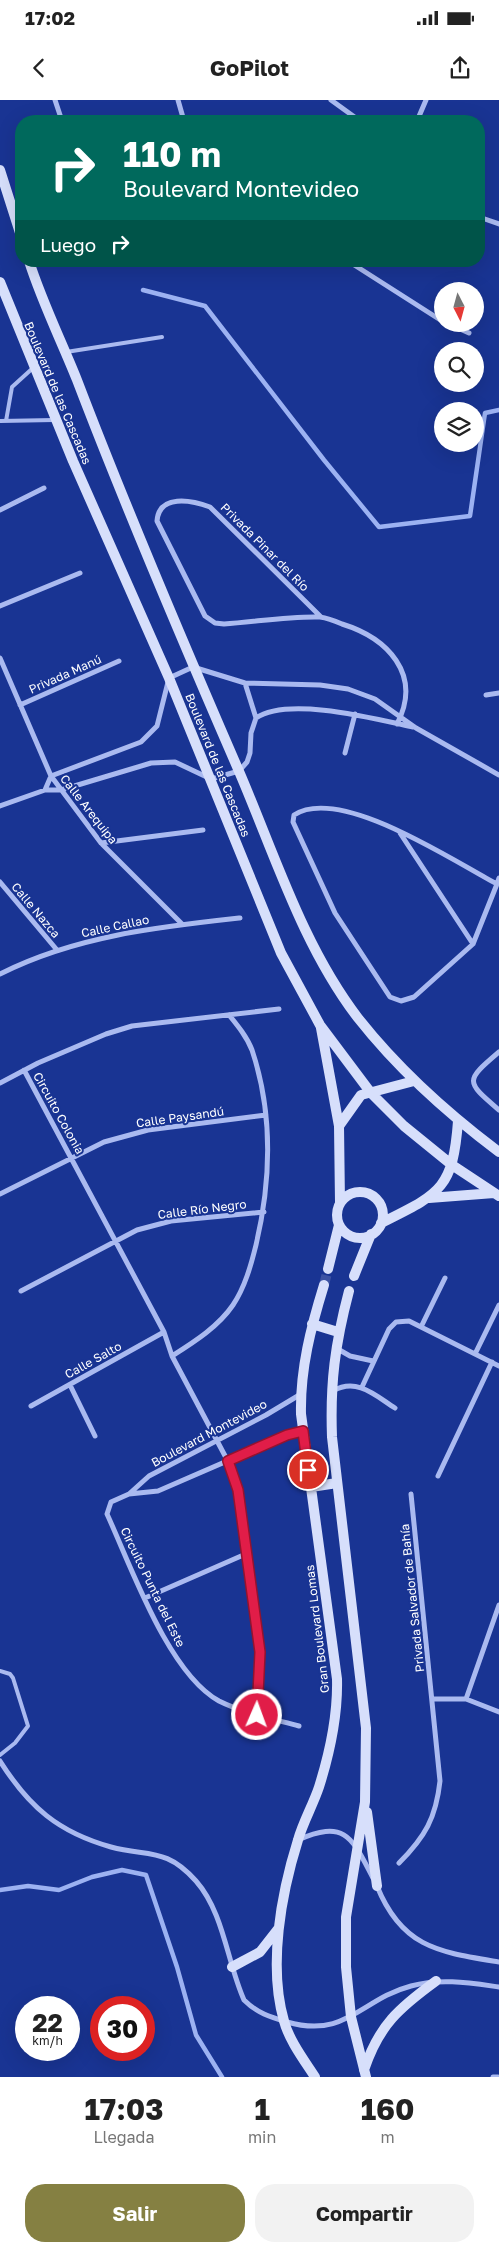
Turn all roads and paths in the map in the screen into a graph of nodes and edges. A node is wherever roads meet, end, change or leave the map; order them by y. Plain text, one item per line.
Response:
1 (55, 100) edge
2 (178, 100) edge
3 (331, 100) edge
4 (426, 100) edge
5 (60, 115) edge
6 (182, 115) edge
7 (352, 115) edge
8 (420, 115) edge
9 (0, 170) edge
10 (15, 217) edge
11 (485, 219) edge
12 (499, 224) edge
13 (31, 267) edge
14 (357, 267) edge
15 (0, 282) edge
16 (434, 316) edge
17 (162, 337) dead end
18 (66, 352) junction
19 (34, 366) junction
20 (57, 420) junction
21 (0, 421) edge
22 (6, 421) junction
23 (44, 488) dead end
24 (0, 510) edge
25 (80, 573) dead end
26 (0, 606) edge
27 (321, 617) junction
28 (0, 658) edge
29 (119, 661) dead end
30 (192, 666) junction
31 (169, 678) junction
32 (245, 683) junction
33 (499, 693) edge
34 (486, 695) dead end
35 (20, 705) junction
36 (355, 714) junction
37 (401, 716) junction
38 (256, 718) junction
39 (397, 724) junction
40 (416, 728) junction
41 (345, 753) dead end
42 (239, 772) junction
43 (499, 775) edge
44 (51, 776) junction
45 (211, 779) junction
46 (46, 790) junction
47 (61, 790) junction
48 (0, 806) edge
49 (203, 830) dead end
50 (400, 832) junction
51 (100, 843) junction
52 (499, 878) edge
53 (0, 882) edge
54 (496, 884) junction
55 (240, 918) dead end
56 (182, 924) junction
57 (473, 944) junction
58 (57, 950) junction
59 (0, 974) edge
60 (279, 1010) dead end
61 (229, 1015) junction
62 (320, 1025) junction
63 (499, 1052) edge
64 (24, 1070) junction
65 (414, 1081) junction
66 (0, 1083) edge
67 (371, 1093) junction
68 (499, 1110) edge
69 (266, 1115) junction
70 (458, 1121) junction
71 (338, 1126) junction
72 (499, 1152) edge
73 (72, 1157) junction
74 (452, 1165) junction
75 (0, 1194) edge
76 (497, 1195) edge
77 (429, 1198) junction
78 (340, 1203) junction
79 (264, 1212) junction
80 (381, 1223) junction
81 (339, 1225) junction
82 (371, 1234) junction
83 (115, 1240) junction
84 (328, 1269) tunnel mouth
85 (354, 1276) dead end
86 (445, 1278) dead end
87 (324, 1284) tunnel mouth
88 (21, 1291) dead end
89 (349, 1291) dead end
90 (499, 1306) edge
91 (312, 1324) junction
92 (421, 1327) junction
93 (164, 1332) junction
94 (338, 1332) junction
95 (335, 1348) junction
96 (475, 1354) junction
97 (172, 1356) junction
98 (373, 1361) junction
99 (492, 1362) junction
100 (499, 1366) edge
101 (70, 1384) junction
102 (362, 1387) junction
103 (330, 1392) junction
104 (301, 1394) junction
105 (31, 1406) dead end
106 (395, 1408) dead end
107 (303, 1431) junction
108 (95, 1436) dead end
109 (218, 1440) junction
110 (228, 1461) junction
111 (438, 1476) dead end
112 (337, 1483) junction
113 (311, 1487) junction
114 (128, 1494) junction
115 (411, 1494) dead end
116 (108, 1514) joint
117 (248, 1553) junction
118 (145, 1598) junction
119 (499, 1605) edge
120 (0, 1671) edge
121 (432, 1699) junction
122 (466, 1700) junction
123 (499, 1712) edge
124 (257, 1715) junction
125 (299, 1726) dead end
126 (0, 1754) edge
127 (0, 1761) edge
128 (365, 1802) junction
129 (298, 1841) junction
130 (358, 1849) junction
131 (400, 1863) dead end
132 (377, 1886) junction
133 (278, 1929) junction
134 (499, 1962) edge
135 (232, 1967) junction
136 (436, 1981) junction
137 (499, 1987) edge
138 (350, 2017) junction
139 (284, 2021) junction
140 (365, 2074) edge
141 (315, 2077) edge
142 (493, 2077) edge
143 (498, 2077) edge

1 - 5 street
2 - 6 street
3 - 7 street
4 - 8 street
9 - 10 main road
11 - 12 street
13 - 18 main road, Boulevard de las Cascadas
14 - 16 street
15 - 19 main road, Boulevard de las Cascadas
17 - 18 lane
18 - 30 main road, Boulevard de las Cascadas
19 - 20 main road, Boulevard de las Cascadas
19 - 22 lane
20 - 22 lane
20 - 31 main road, Boulevard de las Cascadas
21 - 22 lane
23 - 24 street
25 - 26 street
27 - 27 street, Privada Pinar del Río
27 - 37 street, Privada Pinar del Río
28 - 35 street, Calle Arequipa
29 - 35 street, Privada Manú
30 - 31 street
30 - 32 street
30 - 42 main road, Boulevard de las Cascadas
31 - 44 street
31 - 45 main road, Boulevard de las Cascadas
32 - 37 street
32 - 38 street
33 - 34 street
35 - 44 street, Calle Arequipa
36 - 38 street
36 - 39 street
36 - 41 street
37 - 39 street, Privada Pinar del Río
37 - 40 street
38 - 42 street
39 - 40 street
40 - 43 street
42 - 45 street
42 - 65 main road, Boulevard de las Cascadas
44 - 46 street
44 - 47 street, Calle Arequipa
45 - 47 street
45 - 62 main road, Boulevard de las Cascadas
46 - 47 street
46 - 48 street
47 - 51 street, Calle Arequipa
49 - 51 street
50 - 54 street
50 - 57 street
50 - 57 street
51 - 56 street, Calle Arequipa
52 - 54 street
53 - 58 street, Calle Nazca
54 - 57 street
55 - 56 street, Calle Callao
56 - 58 street, Calle Callao
58 - 59 street, Calle Callao
60 - 61 street, Circuito Colonia
61 - 64 street, Circuito Colonia
61 - 69 street
62 - 67 main road, Boulevard de las Cascadas
62 - 71 main road
63 - 68 street
64 - 66 street
64 - 73 street, Circuito Colonia
65 - 67 main road
65 - 70 main road, Boulevard de las Cascadas
67 - 71 main road
67 - 74 main road, Boulevard de las Cascadas
69 - 73 street, Calle Paysandú
69 - 79 street
70 - 72 main road, Boulevard de las Cascadas
70 - 74 main road
71 - 78 main road
73 - 75 street, Calle Paysandú
73 - 83 street, Circuito Colonia
74 - 76 main road, Boulevard de las Cascadas
74 - 77 main road
76 - 77 main road
77 - 80 main road
78 - 80 main road
78 - 81 main road
79 - 83 street, Calle Río Negro
79 - 97 street
80 - 82 main road
81 - 82 main road
81 - 84 main road
82 - 85 main road
83 - 88 street, Calle Río Negro
83 - 93 street, Circuito Colonia
86 - 92 street
87 - 91 main road, Gran Boulevard Lomas
89 - 94 main road
90 - 96 street
91 - 94 main road
91 - 104 main road, Gran Boulevard Lomas
92 - 96 street
92 - 98 street
93 - 97 street, Circuito Colonia
93 - 101 street, Calle Salto
94 - 95 main road
95 - 98 street
95 - 103 main road
96 - 99 street
97 - 109 street, Circuito Colonia
98 - 102 street
99 - 100 street
99 - 111 street
101 - 105 street, Calle Salto
101 - 108 street
102 - 103 street
102 - 106 street
103 - 112 main road
104 - 107 main road, Gran Boulevard Lomas
104 - 109 street, Boulevard Montevideo
107 - 110 street
107 - 113 main road, Gran Boulevard Lomas
109 - 110 street
109 - 114 street, Boulevard Montevideo
110 - 114 street
110 - 117 street
112 - 113 main road
112 - 128 main road
113 - 129 main road, Gran Boulevard Lomas
114 - 116 street, Boulevard Montevideo
115 - 121 street, Privada Salvador de Bahía
116 - 118 street, Circuito Punta del Este
117 - 118 street
117 - 124 street
118 - 124 street, Circuito Punta del Este
119 - 122 street
120 - 126 lane
121 - 122 street
121 - 131 street, Privada Salvador de Bahía
122 - 123 street
124 - 125 street, Circuito Punta del Este
127 - 135 street
128 - 130 main road
128 - 132 main road
129 - 130 street
129 - 133 main road, Gran Boulevard Lomas
130 - 132 street
130 - 138 main road
132 - 134 street
133 - 135 main road
133 - 139 main road, Gran Boulevard Lomas
135 - 139 street
136 - 137 street
136 - 138 street
136 - 140 main road
138 - 139 street
138 - 140 main road
139 - 141 main road, Gran Boulevard Lomas
142 - 143 street

